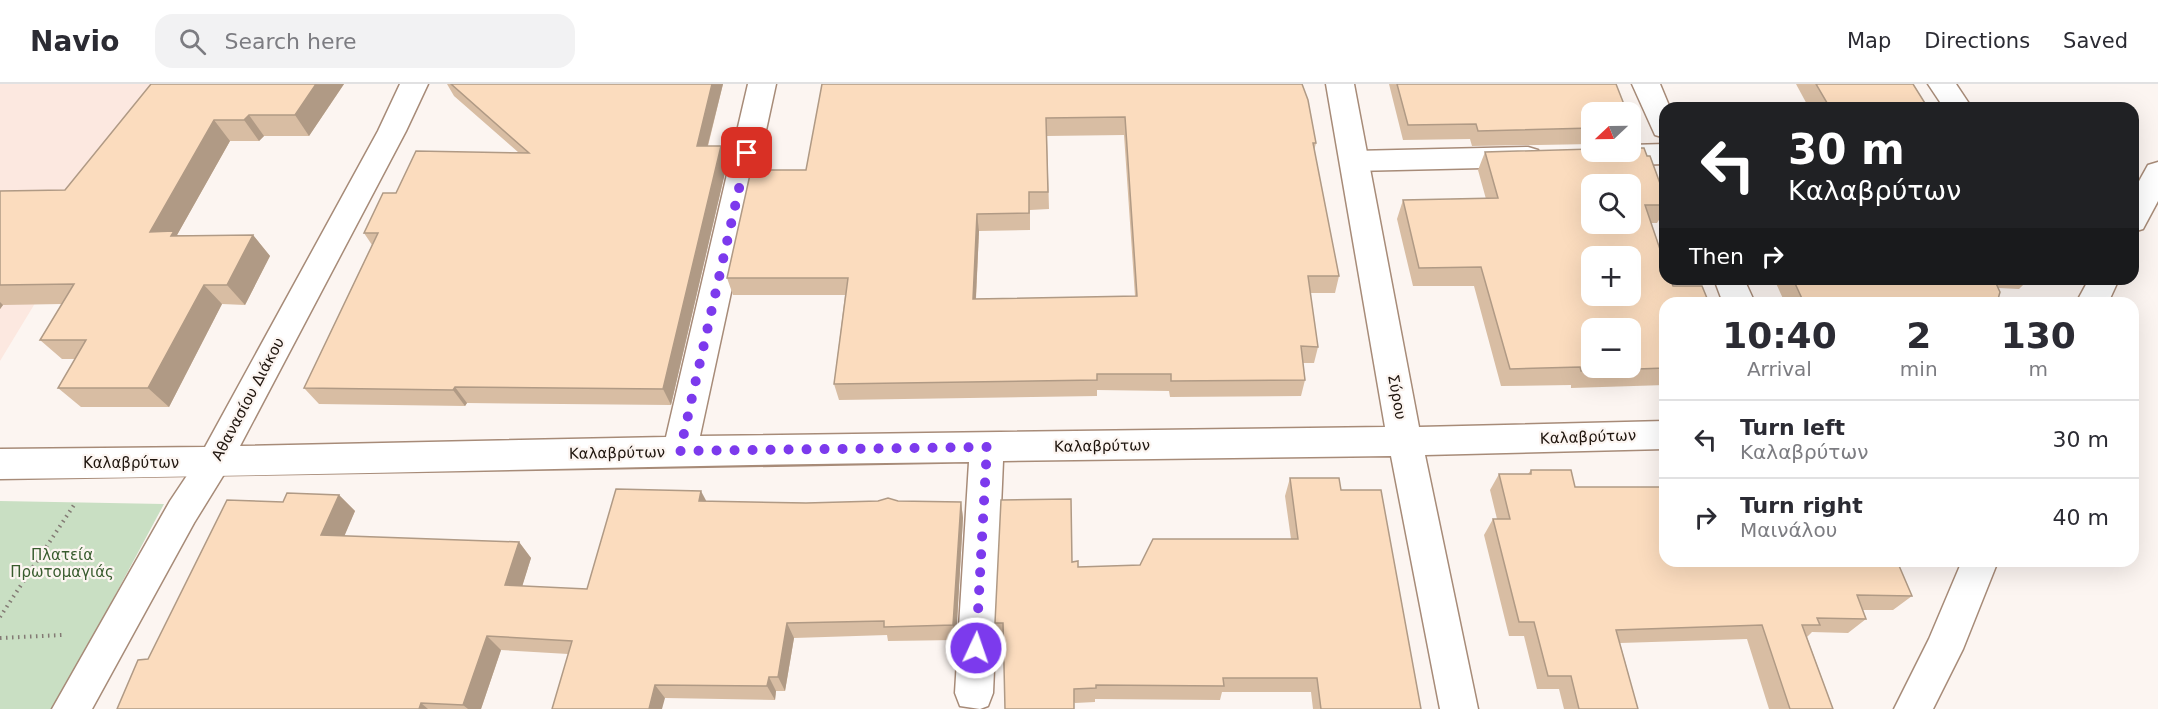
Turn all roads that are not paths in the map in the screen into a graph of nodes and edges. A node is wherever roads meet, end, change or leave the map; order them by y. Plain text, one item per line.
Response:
1 (414, 84) edge
2 (762, 84) edge
3 (1340, 84) edge
4 (1646, 84) edge
5 (1942, 84) edge
6 (1954, 102) edge
7 (1659, 114) edge
8 (1659, 154) edge
9 (1354, 162) junction
10 (2158, 172) edge
11 (2139, 209) edge
12 (1659, 435) edge
13 (1405, 443) junction
14 (987, 447) junction
15 (680, 451) junction
16 (214, 463) junction
17 (0, 464) edge
18 (1978, 567) edge
19 (974, 693) dead end
20 (71, 709) edge
21 (1459, 709) edge
22 (1913, 709) edge

1 - 16 street, Αθανασίου Διάκου
2 - 15 street
3 - 9 street, Σύρου
4 - 7 street
5 - 6 street
8 - 9 street
9 - 13 street, Σύρου
10 - 11 street
12 - 13 street, Καλαβρύτων
13 - 14 street, Καλαβρύτων
13 - 21 street, Σύρου
14 - 15 street, Καλαβρύτων
14 - 19 street
15 - 16 street, Καλαβρύτων
16 - 17 street, Καλαβρύτων
16 - 20 street, Αθανασίου Διάκου
18 - 22 street

